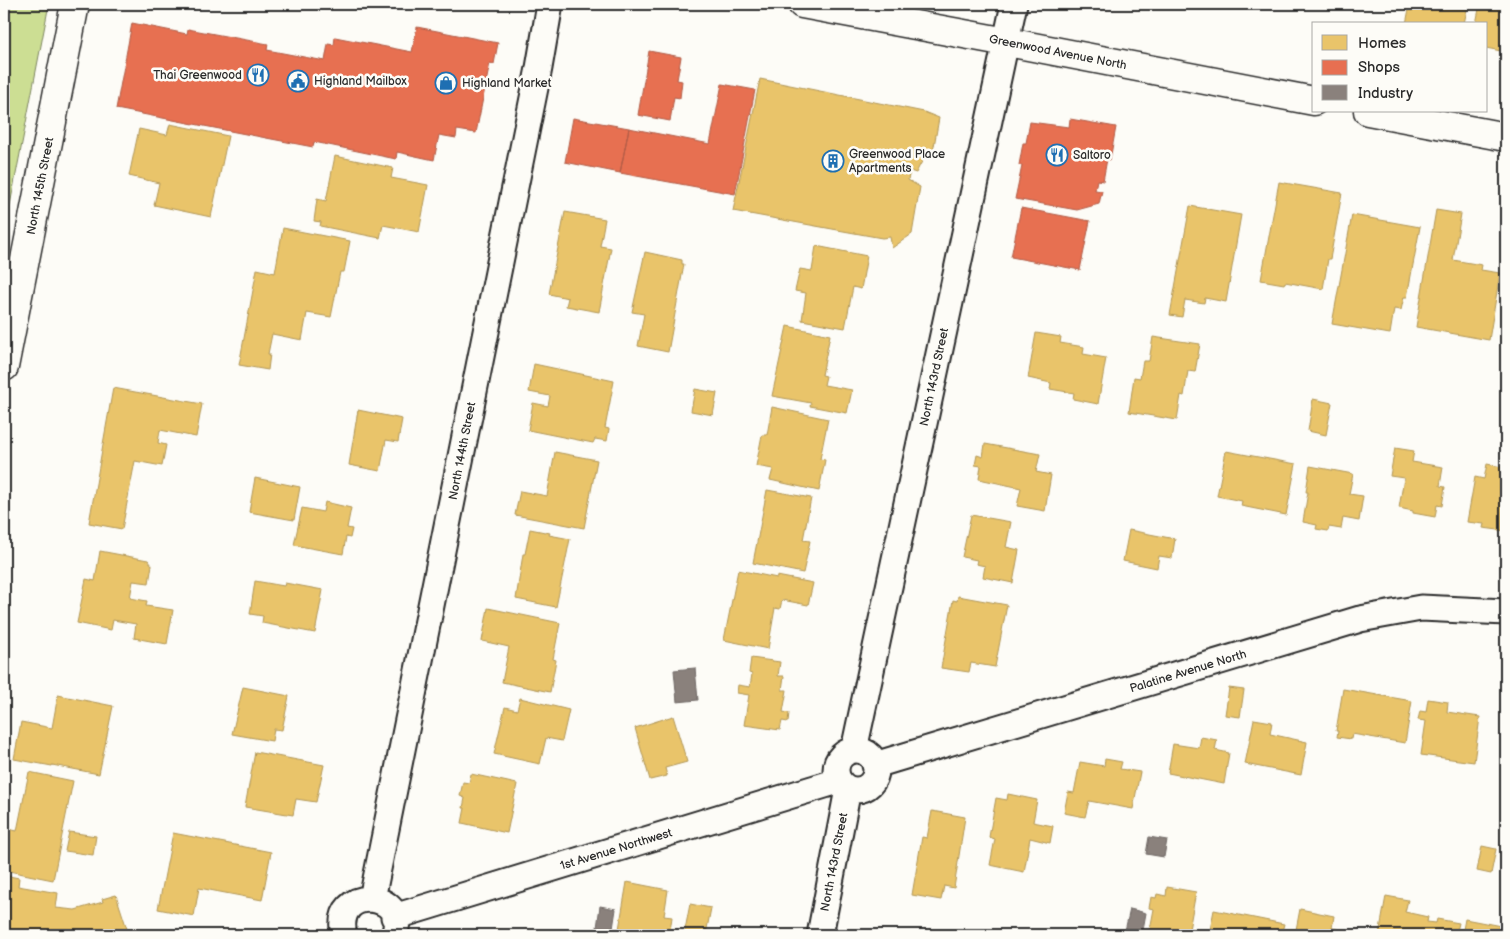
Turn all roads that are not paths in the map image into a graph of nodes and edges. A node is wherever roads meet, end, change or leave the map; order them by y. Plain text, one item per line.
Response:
1 (75, 4) edge
2 (550, 4) edge
3 (802, 4) edge
4 (1014, 4) edge
5 (1007, 42) junction
6 (1312, 101) edge
7 (1373, 112) edge
8 (1506, 138) edge
9 (4, 367) edge
10 (1506, 612) edge
11 (854, 750) junction
12 (875, 765) junction
13 (843, 785) junction
14 (372, 898) junction
15 (394, 926) edge
16 (339, 934) edge
17 (820, 935) edge

1 - 9 main road, North 145th Street
2 - 14 street, North 144th Street
3 - 5 main road, Greenwood Avenue North
4 - 5 street, North 143rd Street
5 - 6 main road, Greenwood Avenue North
5 - 11 street, North 143rd Street
7 - 8 main road
10 - 12 street, Palatine Avenue North
11 - 12 street
11 - 13 street
12 - 13 street
13 - 15 street, 1st Avenue Northwest
13 - 17 street, North 143rd Street
14 - 15 street
14 - 16 street

